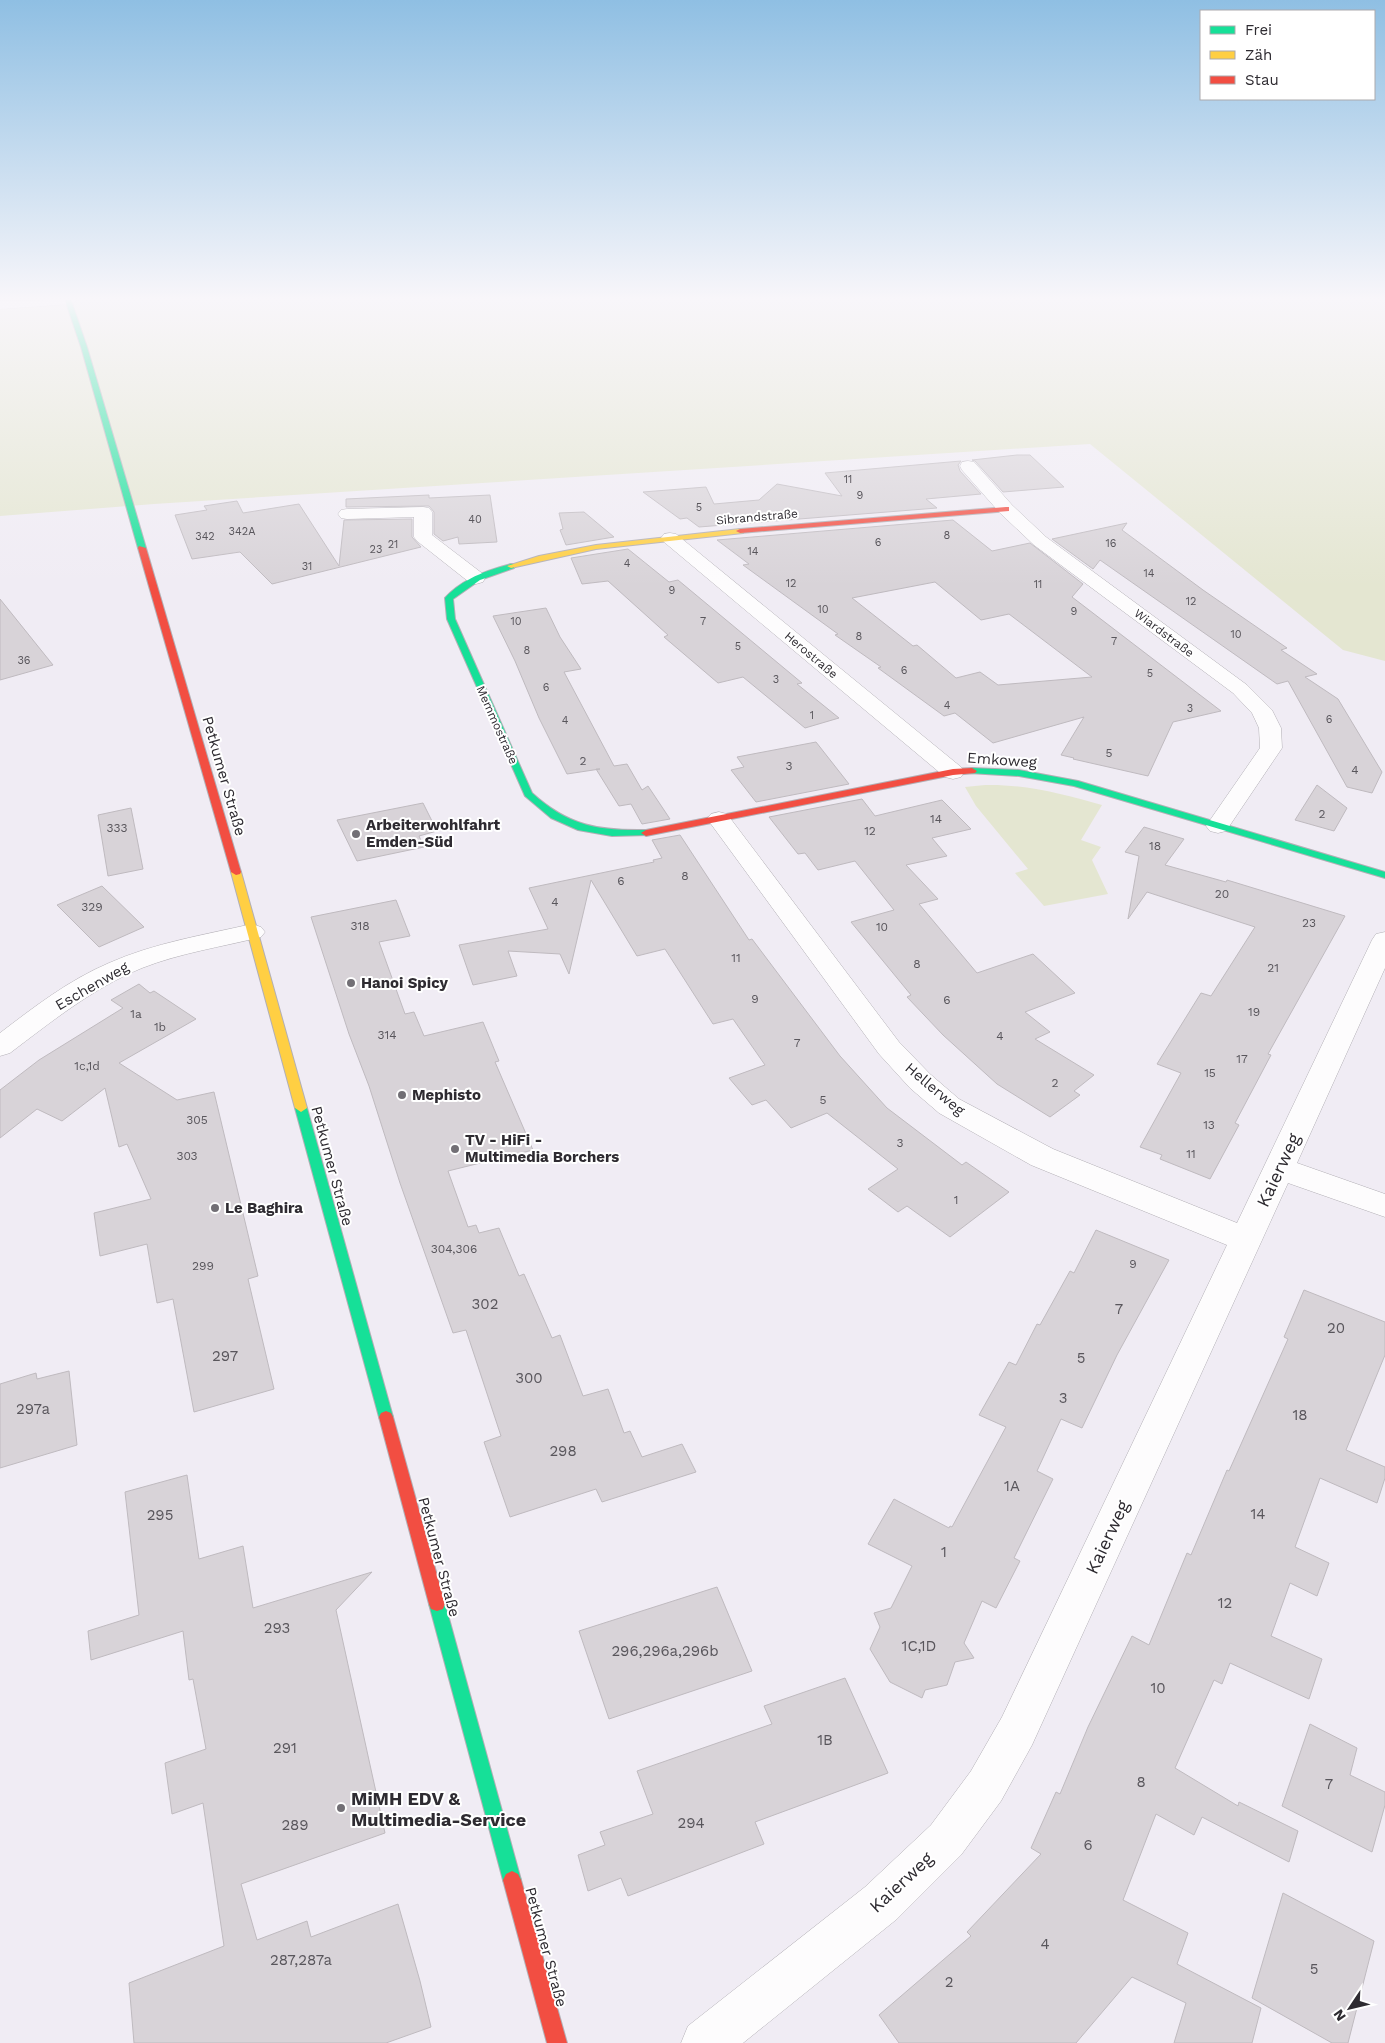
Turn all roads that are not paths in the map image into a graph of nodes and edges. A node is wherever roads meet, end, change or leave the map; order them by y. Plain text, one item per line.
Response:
1 (98, 395) edge
2 (968, 466) dead end
3 (1006, 509) junction
4 (347, 514) dead end
5 (670, 538) junction
6 (512, 566) joint
7 (476, 578) junction
8 (953, 772) junction
9 (719, 820) junction
10 (1218, 826) junction
11 (610, 833) joint
12 (1385, 875) edge
13 (252, 932) junction
14 (1385, 940) edge
15 (0, 1047) edge
16 (1279, 1168) junction
17 (1385, 1206) edge
18 (1245, 1239) junction
19 (557, 2043) edge
20 (705, 2043) edge

1 - 13 main road, Petkumer Straße
2 - 3 street, Wiardstraße
3 - 5 main road, Sibrandstraße
3 - 10 street, Wiardstraße
4 - 7 street
5 - 6 main road, Sibrandstraße
5 - 8 street, Herostraße
6 - 7 main road, Memmostraße
7 - 11 main road, Memmostraße
8 - 9 main road, Emkoweg
8 - 10 main road, Emkoweg
9 - 11 main road, Emkoweg
9 - 18 street, Hellerweg
10 - 12 main road, Emkoweg
13 - 15 street, Eschenweg
13 - 19 main road, Petkumer Straße
14 - 16 street, Kaierweg
16 - 17 street
16 - 18 street, Kaierweg
18 - 20 street, Kaierweg

